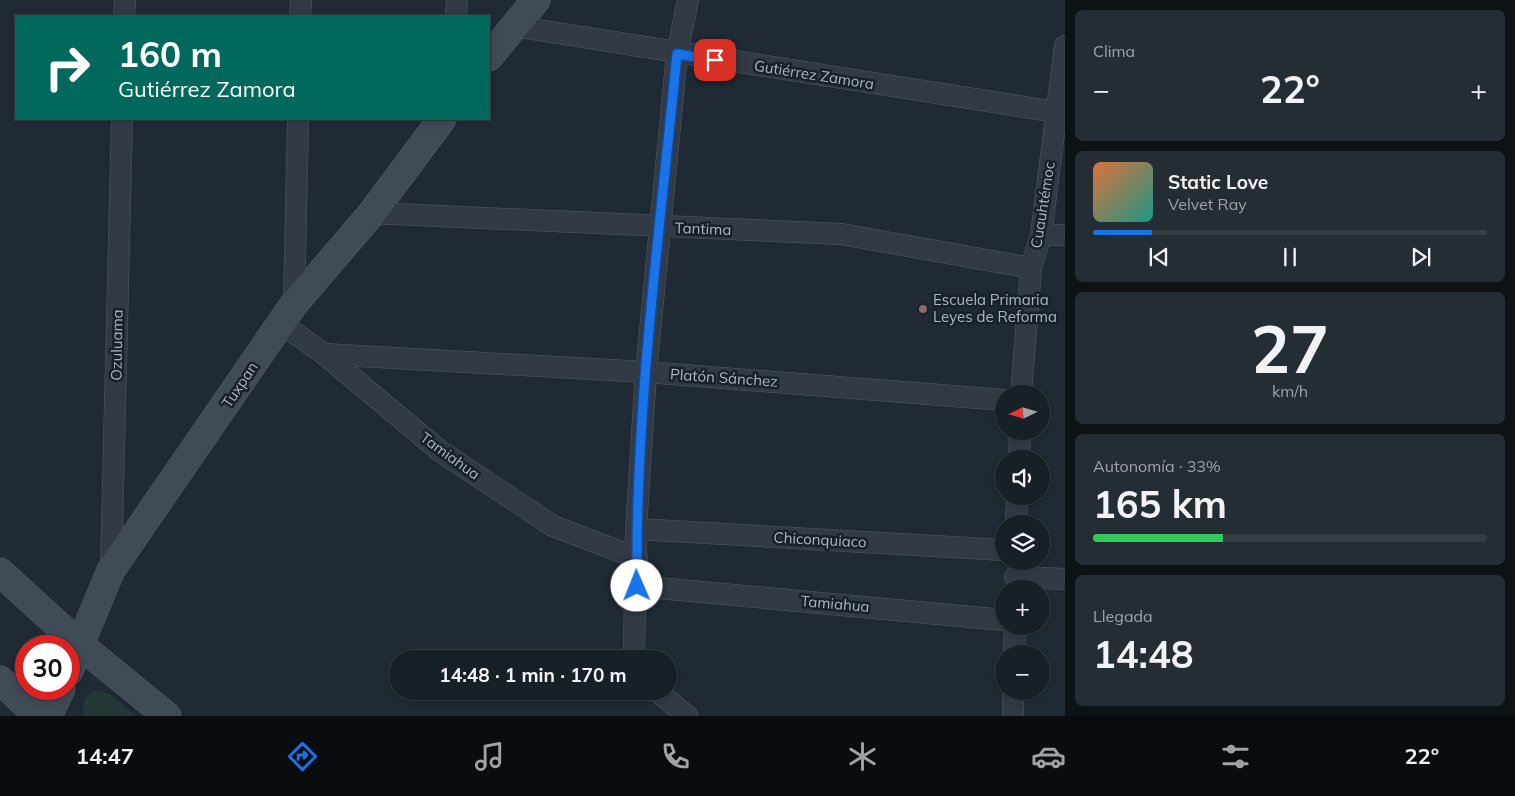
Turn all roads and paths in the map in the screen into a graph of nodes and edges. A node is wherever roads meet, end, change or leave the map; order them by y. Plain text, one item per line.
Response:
1 (125, 0) edge
2 (301, 0) edge
3 (457, 0) edge
4 (536, 0) edge
5 (688, 0) edge
6 (124, 15) edge
7 (300, 15) edge
8 (456, 15) edge
9 (513, 26) junction
10 (1065, 46) edge
11 (677, 54) junction
12 (490, 56) edge
13 (1056, 112) junction
14 (122, 120) edge
15 (298, 120) edge
16 (441, 120) edge
17 (372, 213) junction
18 (660, 227) junction
19 (1065, 234) edge
20 (1041, 235) junction
21 (1032, 268) junction
22 (288, 314) junction
23 (324, 354) junction
24 (646, 372) junction
25 (1023, 385) edge
26 (995, 399) edge
27 (636, 529) junction
28 (995, 549) edge
29 (636, 558) junction
30 (111, 570) junction
31 (0, 572) edge
32 (1015, 576) edge
33 (1065, 579) edge
34 (637, 586) junction
35 (995, 619) edge
36 (69, 635) edge
37 (80, 645) joint
38 (634, 650) edge
39 (0, 680) edge
40 (56, 700) edge
41 (668, 700) edge
42 (1013, 700) edge
43 (38, 716) edge
44 (48, 716) edge
45 (167, 716) edge
46 (687, 716) edge
47 (1013, 716) edge

1 - 6 street
2 - 7 street
3 - 8 street
4 - 9 main road
5 - 11 street
9 - 11 street, Gutiérrez Zamora
9 - 12 main road
10 - 13 street, Cuauhtémoc
11 - 13 street, Gutiérrez Zamora
11 - 18 street
13 - 20 street, Cuauhtémoc
14 - 30 street, Ozuluama
15 - 22 street
16 - 17 main road, Tuxpan
17 - 18 street, Tantima
17 - 22 main road, Tuxpan
18 - 21 street, Tantima
18 - 24 street
19 - 20 street
20 - 21 street, Cuauhtémoc
21 - 25 street, Cuauhtémoc
22 - 23 street, Tamiahua
22 - 30 main road, Tuxpan
23 - 24 street, Platón Sánchez
23 - 29 street, Tamiahua
24 - 26 street, Platón Sánchez
24 - 27 street
27 - 28 street, Chiconquiaco
27 - 29 street
29 - 34 street
30 - 37 main road, Tuxpan
31 - 36 main road
32 - 33 street
34 - 35 street, Tamiahua
34 - 38 street
37 - 45 main road
39 - 43 main road
40 - 44 main road
41 - 46 street
42 - 47 street

